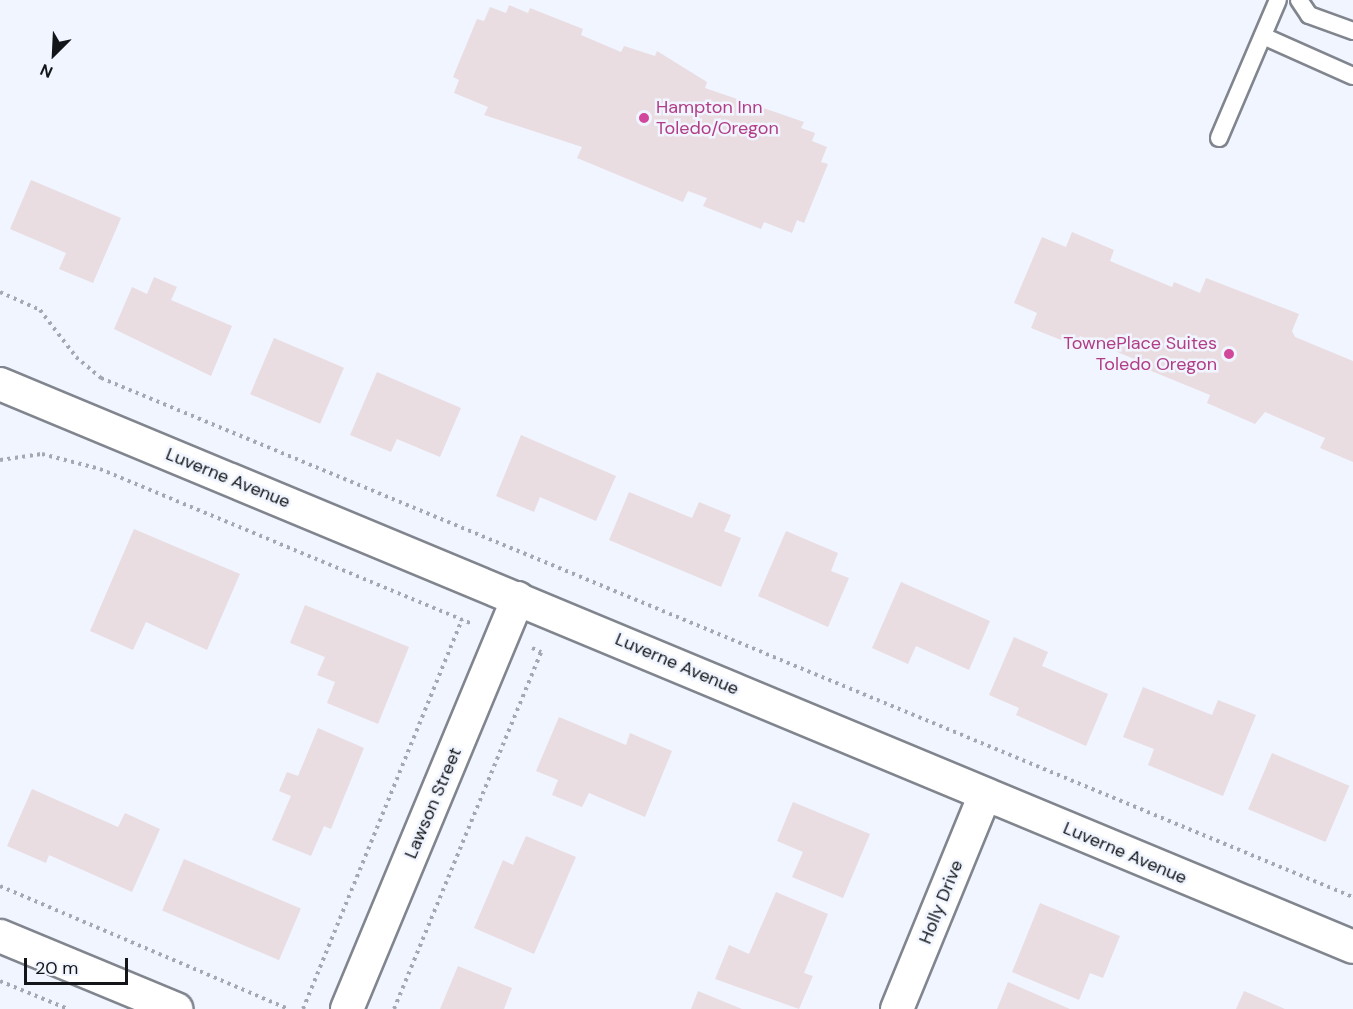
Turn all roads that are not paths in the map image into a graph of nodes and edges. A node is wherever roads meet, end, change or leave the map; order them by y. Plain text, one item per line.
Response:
1 (1278, 0) edge
2 (1299, 0) edge
3 (1353, 31) edge
4 (1263, 36) junction
5 (1353, 76) edge
6 (1219, 138) dead end
7 (0, 384) edge
8 (519, 598) junction
9 (985, 794) junction
10 (0, 936) edge
11 (1353, 947) edge
12 (176, 1009) edge
13 (347, 1009) edge
14 (897, 1009) edge

1 - 4 lane
2 - 3 lane
4 - 5 lane
4 - 6 lane
7 - 8 street, Luverne Avenue
8 - 9 street, Luverne Avenue
8 - 13 street, Lawson Street
9 - 11 street, Luverne Avenue
9 - 14 street, Holly Drive
10 - 12 street

